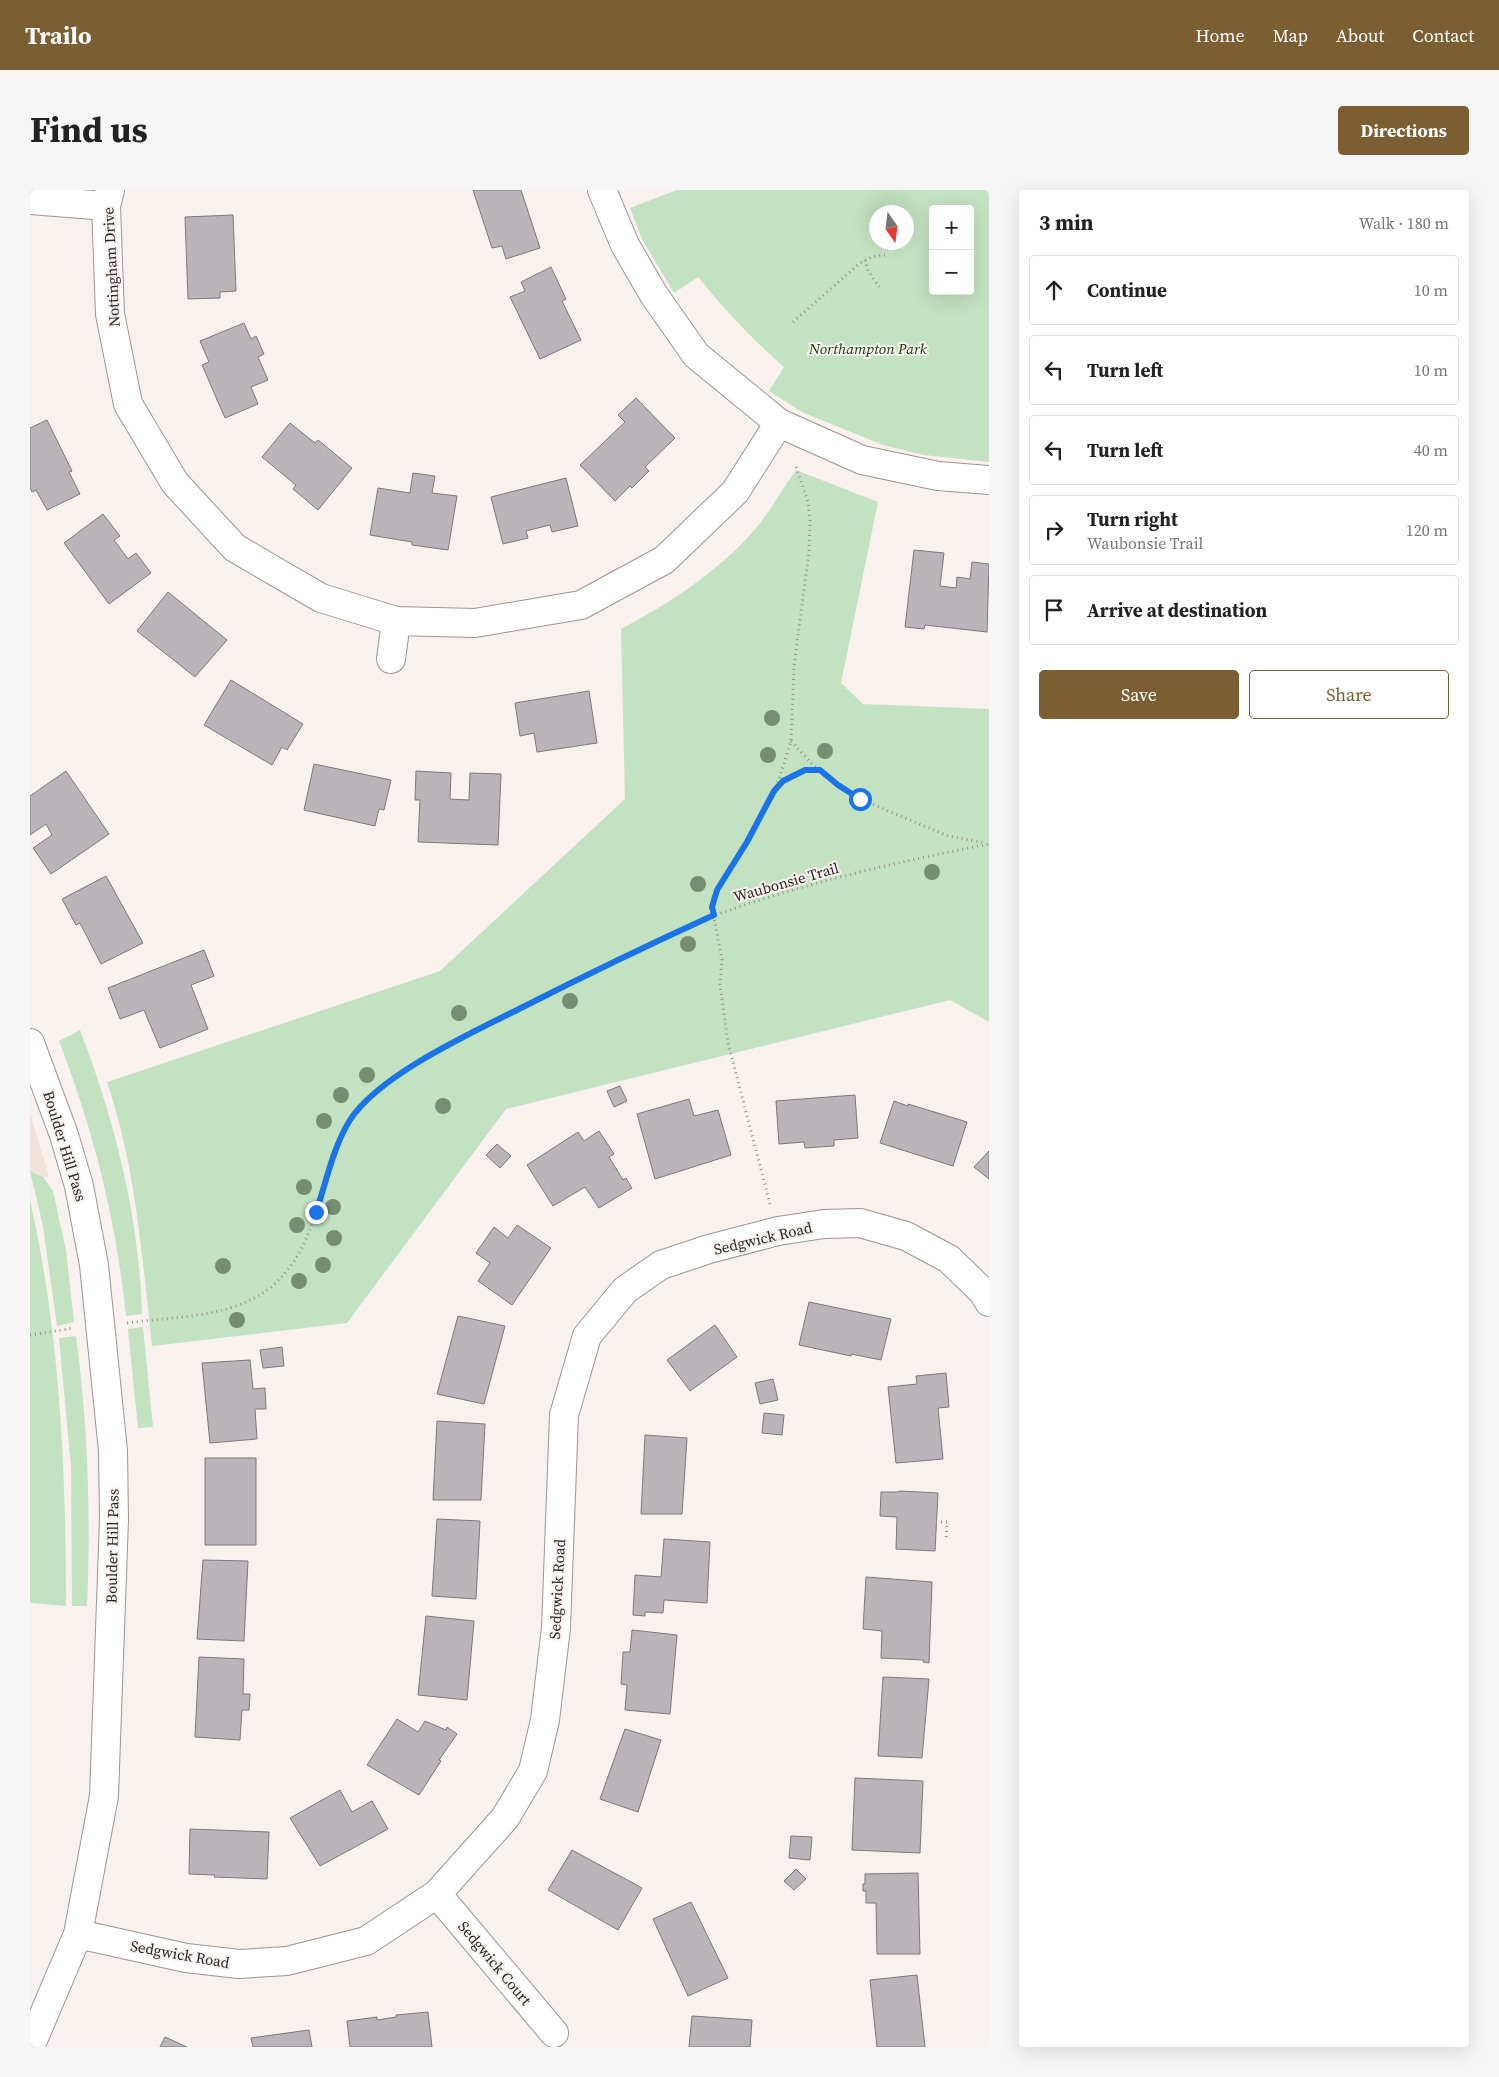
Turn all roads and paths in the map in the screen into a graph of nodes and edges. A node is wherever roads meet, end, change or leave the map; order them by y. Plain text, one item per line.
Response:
1 (602, 190) edge
2 (108, 198) edge
3 (30, 200) edge
4 (885, 255) dead end
5 (865, 260) junction
6 (879, 287) dead end
7 (793, 322) dead end
8 (780, 423) junction
9 (796, 467) dead end
10 (989, 480) edge
11 (396, 621) junction
12 (391, 659) dead end
13 (791, 741) junction
14 (820, 770) junction
15 (774, 791) junction
16 (989, 844) edge
17 (714, 915) junction
18 (30, 1043) edge
19 (771, 1207) dead end
20 (989, 1302) edge
21 (127, 1323) dead end
22 (76, 1328) dead end
23 (30, 1336) edge
24 (936, 1522) dead end
25 (946, 1542) dead end
26 (437, 1894) junction
27 (78, 1934) junction
28 (554, 2033) dead end
29 (30, 2047) edge

1 - 8 street
2 - 3 street
2 - 11 street, Nottingham Drive
4 - 5 path
5 - 6 path
5 - 7 path
8 - 10 street
8 - 11 street, Nottingham Drive
9 - 13 path
11 - 12 street
13 - 14 path
13 - 15 path
14 - 15 path
14 - 16 path
15 - 17 path
16 - 17 path, Waubonsie Trail
17 - 19 path
17 - 21 path, Waubonsie Trail
18 - 27 street, Boulder Hill Pass
20 - 26 street, Sedgwick Road
22 - 23 path
24 - 25 path
26 - 27 street, Sedgwick Road
26 - 28 street, Sedgwick Court
27 - 29 street, Boulder Hill Pass

